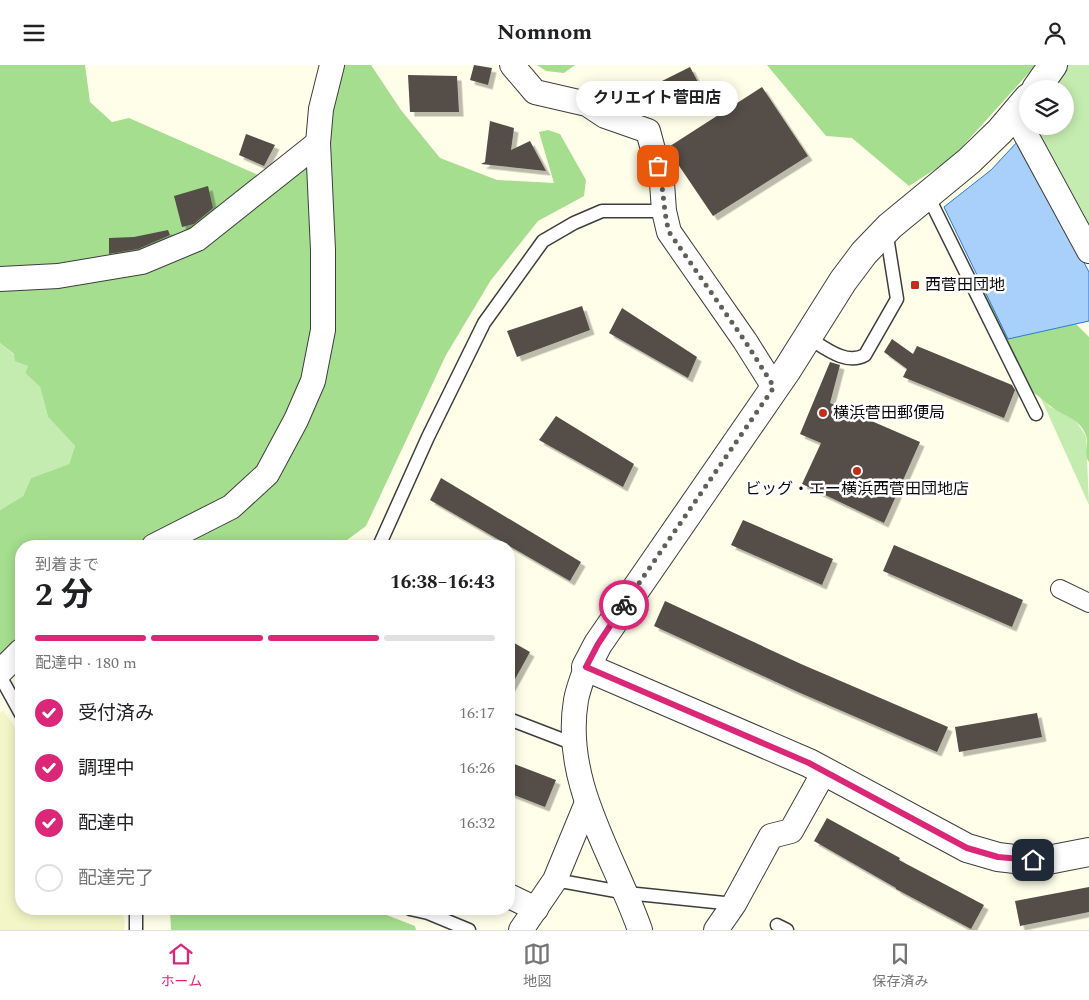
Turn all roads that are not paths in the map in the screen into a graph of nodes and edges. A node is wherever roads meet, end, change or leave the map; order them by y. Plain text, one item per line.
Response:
1 (332, 65) edge
2 (512, 65) edge
3 (1053, 65) edge
4 (1042, 80) edge
5 (1019, 108) edge
6 (1035, 135) edge
7 (318, 143) junction
8 (927, 194) junction
9 (664, 211) junction
10 (886, 230) junction
11 (1089, 251) edge
12 (0, 279) edge
13 (807, 337) junction
14 (774, 387) junction
15 (1036, 414) dead end
16 (166, 540) edge
17 (382, 540) edge
18 (1060, 589) dead end
19 (1089, 603) edge
20 (15, 657) edge
21 (586, 667) junction
22 (0, 672) edge
23 (0, 676) edge
24 (15, 703) edge
25 (515, 721) edge
26 (574, 743) junction
27 (824, 772) junction
28 (586, 805) junction
29 (1089, 852) edge
30 (555, 880) junction
31 (627, 893) junction
32 (515, 899) edge
33 (734, 903) junction
34 (536, 909) junction
35 (136, 915) edge
36 (433, 915) edge
37 (136, 930) edge
38 (468, 930) edge
39 (521, 930) edge
40 (640, 930) edge
41 (716, 930) edge

1 - 7 street
2 - 9 street
3 - 4 street
5 - 8 street
6 - 11 street
7 - 12 street
7 - 16 street
8 - 10 street
8 - 15 lane
9 - 14 street
9 - 17 lane
10 - 13 street
10 - 13 lane
13 - 14 street
14 - 21 street
18 - 19 street
20 - 22 street
21 - 26 street
21 - 27 street
23 - 24 lane
25 - 26 lane
26 - 28 street
27 - 29 street
27 - 33 street
28 - 30 street
28 - 31 street
30 - 31 lane
30 - 34 street
31 - 33 lane
31 - 40 street
32 - 34 street
33 - 41 street
34 - 39 street
35 - 37 lane
36 - 38 lane

